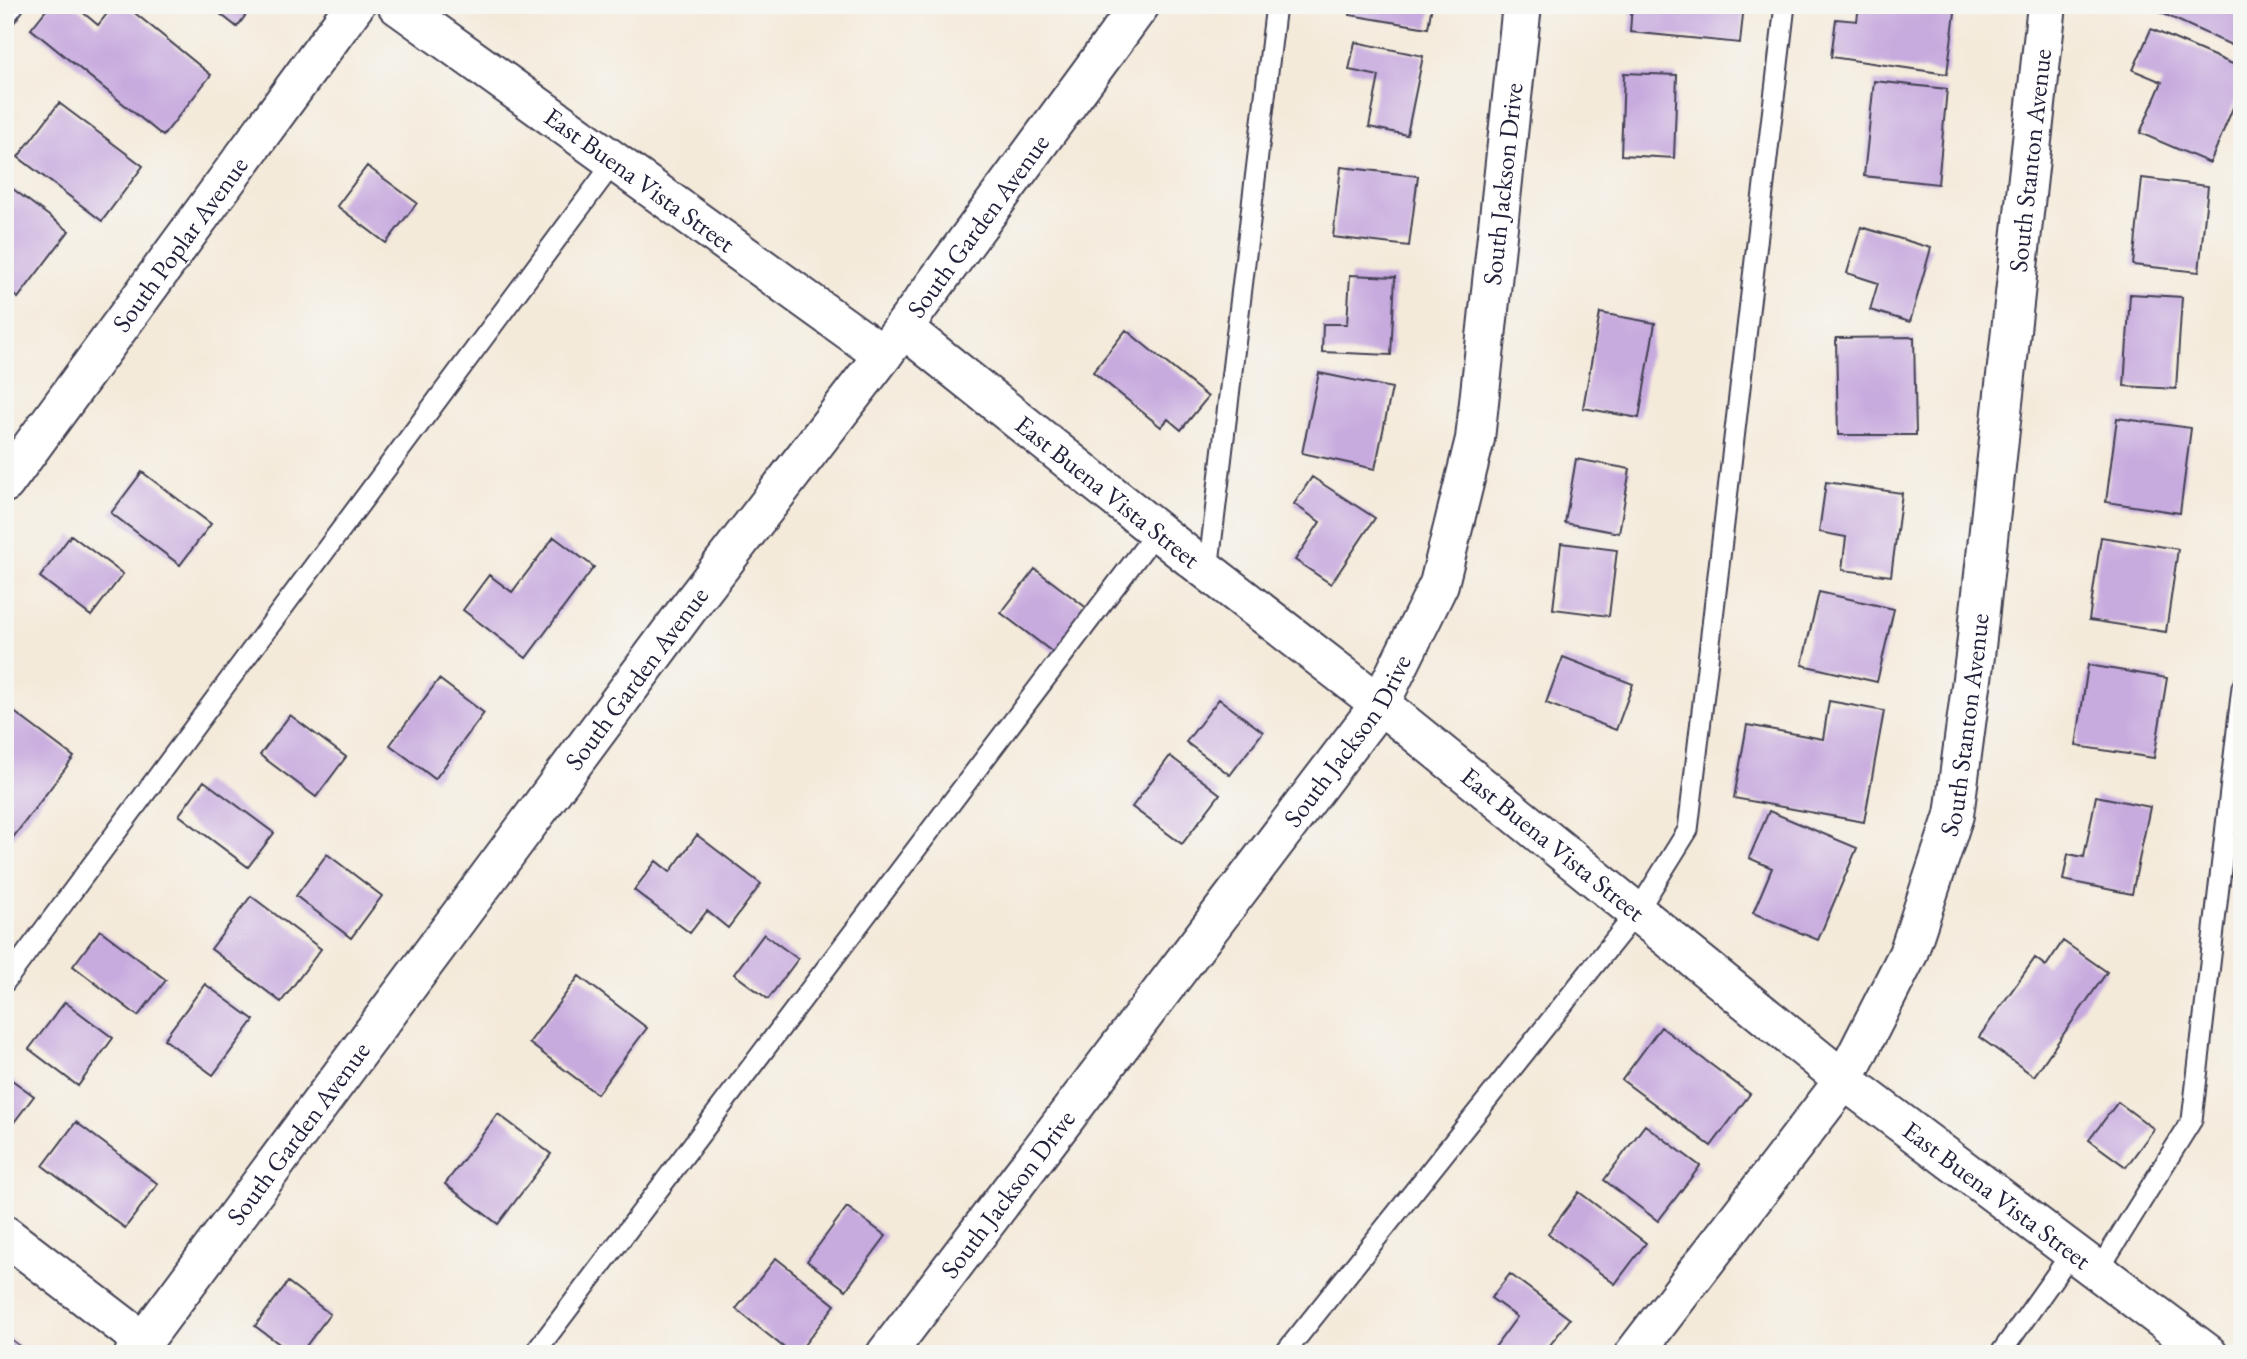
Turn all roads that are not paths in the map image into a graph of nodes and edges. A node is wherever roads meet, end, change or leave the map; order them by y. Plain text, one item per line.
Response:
1 (14, 5) edge
2 (355, 5) edge
3 (397, 5) edge
4 (1140, 5) edge
5 (1276, 5) edge
6 (1522, 5) edge
7 (1785, 5) edge
8 (2047, 5) edge
9 (5, 17) edge
10 (614, 162) junction
11 (893, 341) junction
12 (5, 483) edge
13 (1157, 531) junction
14 (1208, 571) junction
15 (2242, 687) edge
16 (1380, 704) junction
17 (1637, 912) junction
18 (5, 982) edge
19 (1844, 1080) junction
20 (5, 1235) edge
21 (2085, 1261) junction
22 (138, 1348) edge
23 (534, 1354) edge
24 (886, 1354) edge
25 (1284, 1354) edge
26 (1633, 1354) edge
27 (2000, 1354) edge
28 (2208, 1354) edge

1 - 9 lane
2 - 12 street, South Poplar Avenue
3 - 10 street, East Buena Vista Street
4 - 11 street, South Garden Avenue
5 - 14 lane
6 - 16 street, South Jackson Drive
7 - 17 lane
8 - 19 street, South Stanton Avenue
10 - 11 street, East Buena Vista Street
10 - 18 lane
11 - 13 street, East Buena Vista Street
11 - 22 street, South Garden Avenue
13 - 14 street, East Buena Vista Street
13 - 23 lane
14 - 16 street, East Buena Vista Street
15 - 21 lane
16 - 17 street, East Buena Vista Street
16 - 24 street, South Jackson Drive
17 - 19 street, East Buena Vista Street
17 - 25 lane
19 - 21 street, East Buena Vista Street
19 - 26 street, South Stanton Avenue
20 - 22 street
21 - 27 lane
21 - 28 street, East Buena Vista Street

